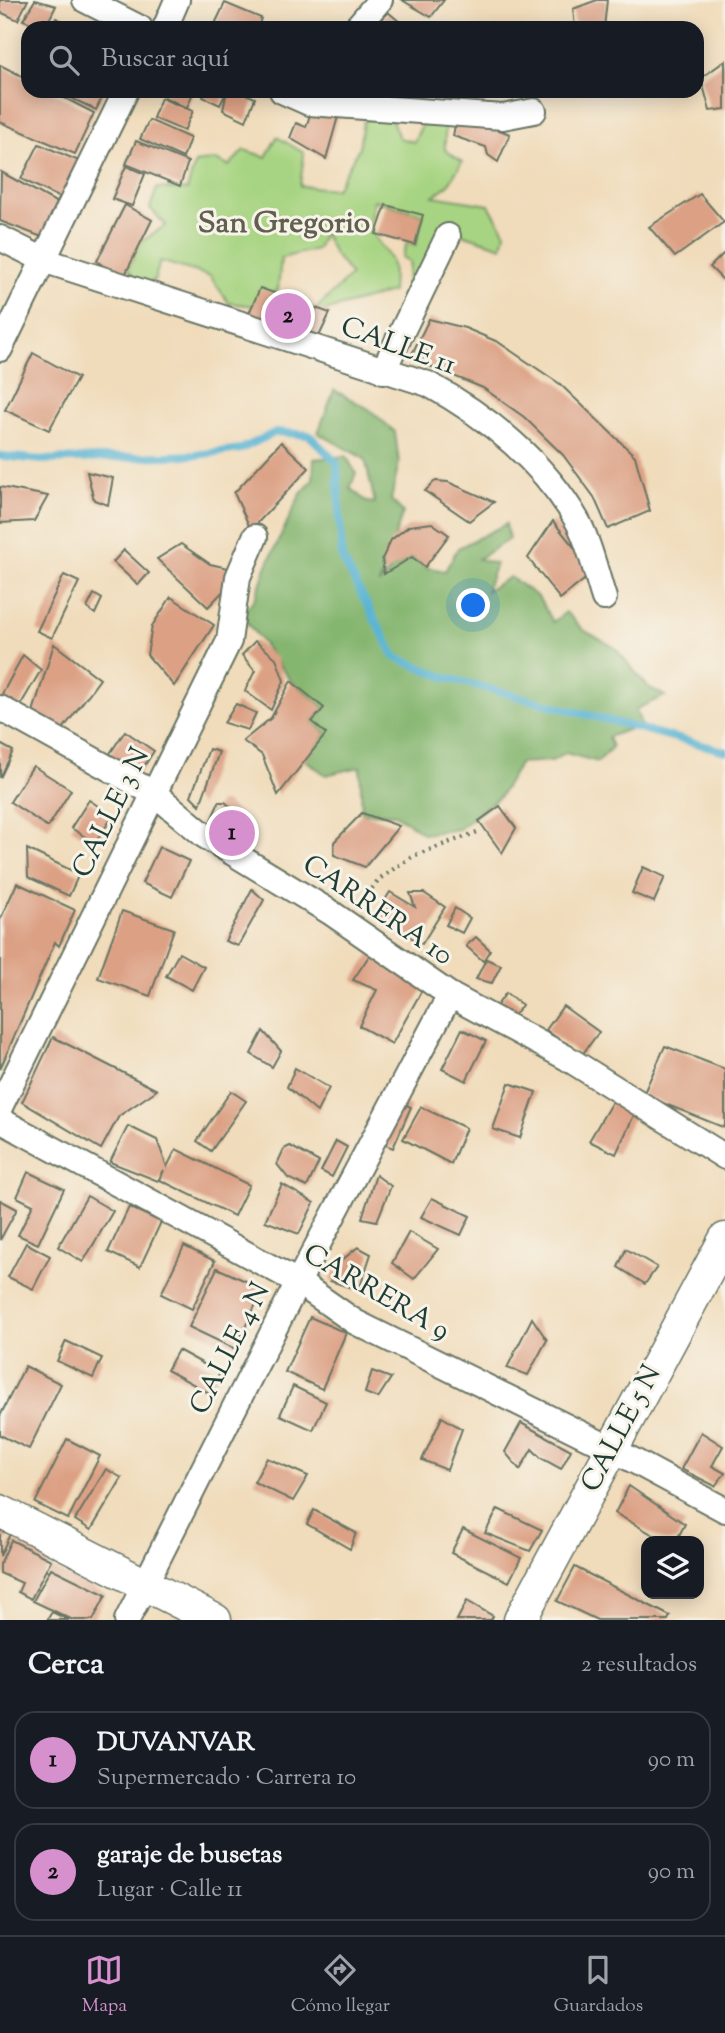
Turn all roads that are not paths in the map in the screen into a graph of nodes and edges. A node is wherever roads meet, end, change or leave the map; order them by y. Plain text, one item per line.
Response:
1 (85, 0) edge
2 (177, 0) edge
3 (380, 0) edge
4 (126, 21) edge
5 (168, 21) edge
6 (362, 21) edge
7 (123, 98) edge
8 (322, 98) edge
9 (534, 110) dead end
10 (448, 236) dead end
11 (0, 238) edge
12 (46, 261) junction
13 (0, 349) edge
14 (383, 371) junction
15 (255, 537) dead end
16 (604, 598) dead end
17 (0, 708) edge
18 (155, 794) junction
19 (450, 995) junction
20 (0, 1107) edge
21 (0, 1120) edge
22 (725, 1157) edge
23 (725, 1239) edge
24 (298, 1282) junction
25 (612, 1449) junction
26 (725, 1510) edge
27 (0, 1511) edge
28 (147, 1583) junction
29 (127, 1620) edge
30 (215, 1620) edge
31 (520, 1620) edge

1 - 4 street
2 - 5 street
3 - 6 street
7 - 12 street
8 - 9 street
10 - 14 street
11 - 12 street, CALLE 11
12 - 13 street
12 - 14 street, CALLE 11
14 - 16 street, CALLE 11
15 - 18 street, CALLE 3 N
17 - 18 street, CARRERA 10
18 - 19 street, CARRERA 10
18 - 20 street, CALLE 3 N
19 - 22 street, CARRERA 10
19 - 24 street, CALLE 4 N
21 - 24 street, CARRERA 9
23 - 25 street, CALLE 5 N
24 - 25 street, CARRERA 9
24 - 28 street, CALLE 4 N
25 - 26 street, CARRERA 9
25 - 31 street, CALLE 5 N
27 - 28 street
28 - 29 street, CALLE 4 N
28 - 30 street

